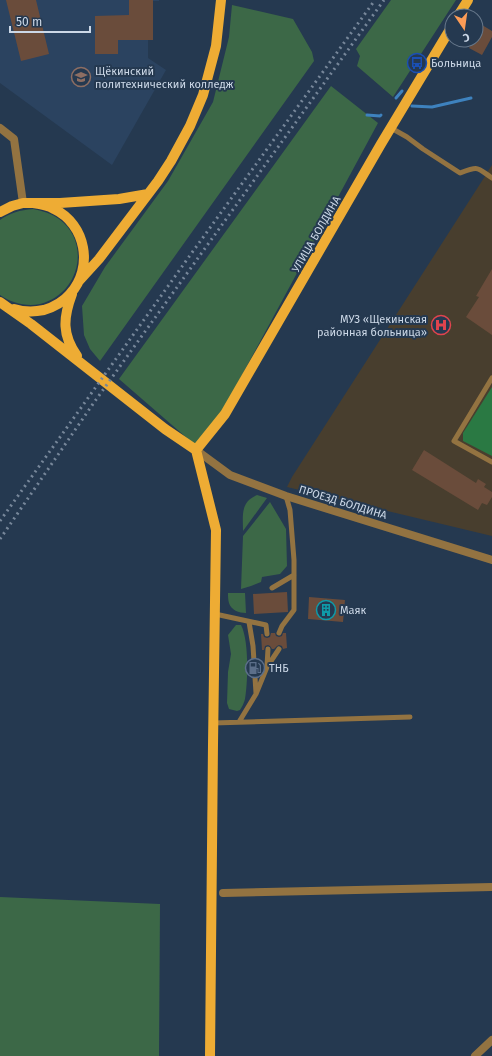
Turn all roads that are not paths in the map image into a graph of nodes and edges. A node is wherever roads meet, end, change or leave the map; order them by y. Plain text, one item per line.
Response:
1 (221, 0) edge
2 (444, 39) edge
3 (0, 128) edge
4 (391, 128) junction
5 (492, 178) edge
6 (148, 194) junction
7 (23, 203) junction
8 (34, 203) junction
9 (0, 212) edge
10 (79, 281) junction
11 (73, 290) junction
12 (3, 304) edge
13 (83, 364) junction
14 (492, 378) edge
15 (196, 450) junction
16 (492, 462) edge
17 (286, 496) junction
18 (492, 560) edge
19 (294, 575) junction
20 (272, 588) dead end
21 (215, 614) junction
22 (249, 622) junction
23 (279, 633) dead end
24 (267, 634) dead end
25 (279, 649) dead end
26 (268, 650) dead end
27 (267, 667) junction
28 (256, 694) junction
29 (410, 717) dead end
30 (239, 722) junction
31 (213, 723) junction
32 (492, 887) edge
33 (223, 893) dead end
34 (492, 1040) edge
35 (210, 1056) edge
36 (475, 1056) edge

1 - 6 main road
2 - 4 main road, УЛИЦА БОЛДИНА
3 - 7 street
4 - 5 lane
4 - 15 main road, УЛИЦА БОЛДИНА
6 - 8 main road
6 - 10 main road
7 - 8 main road
7 - 9 main road
8 - 10 main road
10 - 11 main road
11 - 12 main road
11 - 13 main road
12 - 13 main road
13 - 15 main road
14 - 16 lane
15 - 17 street, ПРОЕЗД БОЛДИНА
15 - 21 main road
17 - 18 street, ПРОЕЗД БОЛДИНА
17 - 19 lane
19 - 20 lane
19 - 23 lane
21 - 22 lane
21 - 31 main road
22 - 24 lane
22 - 28 lane
25 - 27 lane
26 - 27 lane
27 - 28 lane
28 - 30 lane
29 - 30 lane
30 - 31 lane
31 - 35 main road
32 - 33 street
34 - 36 street

